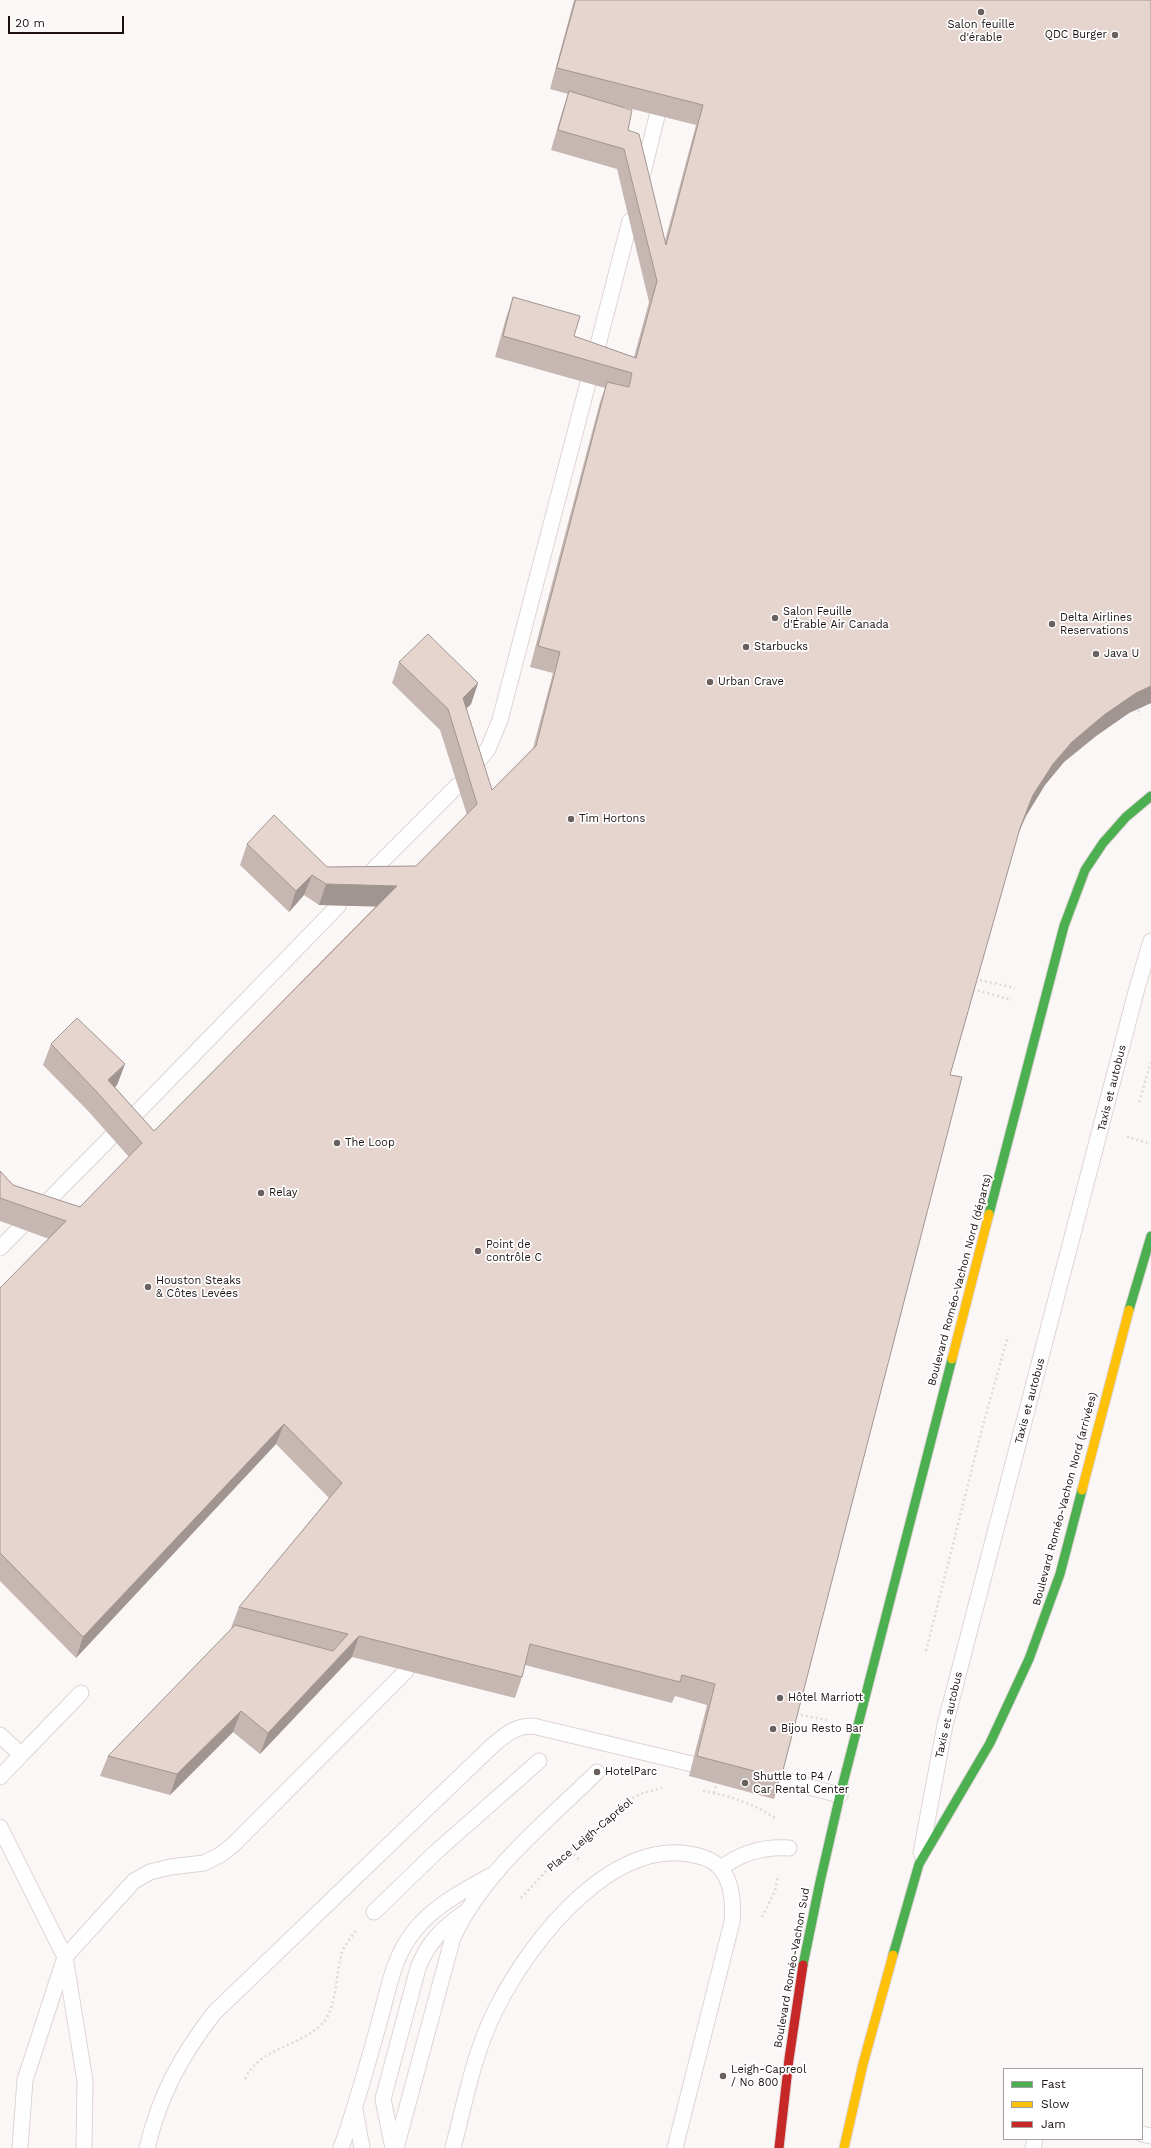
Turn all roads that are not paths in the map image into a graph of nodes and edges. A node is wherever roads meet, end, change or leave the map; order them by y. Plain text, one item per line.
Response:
1 (657, 116) edge
2 (639, 186) edge
3 (630, 221) dead end
4 (592, 365) edge
5 (588, 383) edge
6 (471, 770) edge
7 (457, 786) dead end
8 (1151, 796) edge
9 (355, 887) edge
10 (338, 906) edge
11 (1151, 941) edge
12 (124, 1126) edge
13 (111, 1138) edge
14 (35, 1215) edge
15 (20, 1228) edge
16 (1151, 1236) edge
17 (0, 1248) edge
18 (406, 1671) edge
19 (81, 1693) dead end
20 (0, 1736) edge
21 (21, 1755) junction
22 (539, 1761) dead end
23 (692, 1764) dead end
24 (597, 1772) dead end
25 (0, 1777) edge
26 (778, 1780) edge
27 (840, 1795) junction
28 (0, 1827) edge
29 (789, 1848) dead end
30 (919, 1864) junction
31 (721, 1868) junction
32 (491, 1876) junction
33 (470, 1909) junction
34 (374, 1912) dead end
35 (65, 1957) junction
36 (355, 2110) junction
37 (20, 2148) edge
38 (84, 2148) edge
39 (147, 2148) edge
40 (341, 2148) edge
41 (362, 2148) edge
42 (393, 2148) edge
43 (396, 2148) edge
44 (453, 2148) edge
45 (675, 2148) edge
46 (779, 2148) edge
47 (844, 2148) edge

1 - 2 lane
3 - 4 lane
5 - 6 lane
7 - 9 lane
8 - 27 street, Boulevard Roméo-Vachon Nord (départs), bridge
10 - 12 lane
11 - 30 lane, Taxis et autobus
13 - 14 lane
15 - 17 lane
16 - 30 street, Boulevard Roméo-Vachon Nord (arrivées)
18 - 35 lane
19 - 21 lane
20 - 21 lane
21 - 25 lane
22 - 34 lane
23 - 39 lane
24 - 32 lane
26 - 27 lane
27 - 46 street, Boulevard Roméo-Vachon Sud
28 - 35 lane
29 - 31 lane
30 - 47 street
31 - 44 lane
31 - 45 lane
32 - 33 lane
32 - 36 lane
33 - 42 lane
33 - 43 lane
35 - 37 lane
35 - 38 lane
36 - 40 lane
36 - 41 lane

